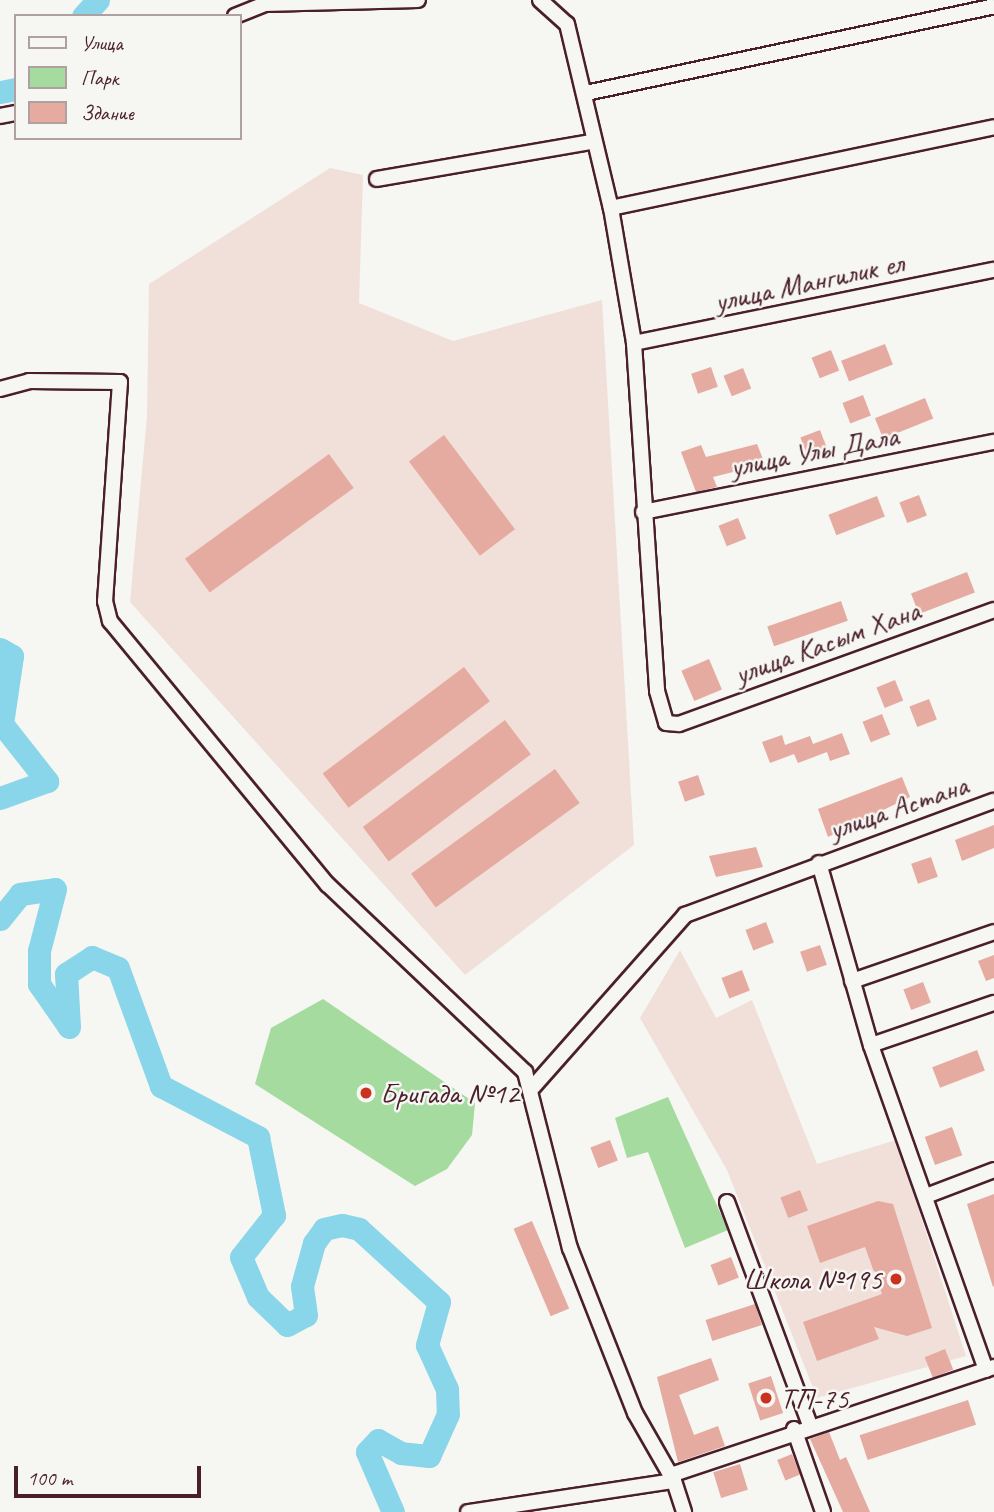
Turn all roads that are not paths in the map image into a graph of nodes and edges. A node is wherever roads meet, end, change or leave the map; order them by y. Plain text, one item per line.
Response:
1 (418, 0) edge
2 (540, 0) edge
3 (994, 6) edge
4 (241, 14) edge
5 (586, 93) junction
6 (994, 127) edge
7 (592, 142) junction
8 (377, 179) dead end
9 (611, 208) junction
10 (994, 270) edge
11 (634, 344) junction
12 (0, 389) edge
13 (994, 442) edge
14 (643, 512) junction
15 (994, 610) edge
16 (994, 801) edge
17 (819, 863) junction
18 (994, 932) edge
19 (852, 981) junction
20 (994, 1003) edge
21 (872, 1045) junction
22 (533, 1087) junction
23 (994, 1170) edge
24 (926, 1196) junction
25 (727, 1202) dead end
26 (990, 1368) edge
27 (810, 1424) junction
28 (794, 1429) junction
29 (672, 1478) junction
30 (468, 1512) edge
31 (684, 1512) edge
32 (823, 1512) edge

1 - 4 street
2 - 5 street
3 - 5 street
5 - 7 street
6 - 9 street
7 - 8 street
7 - 9 street
9 - 11 street
10 - 11 street, улица Мангилик ел
11 - 14 street
12 - 22 street
13 - 14 street, улица Улы Дала
14 - 15 street, улица Касым Хана
16 - 17 street, улица Астана
17 - 19 street
17 - 22 street, улица Астана
18 - 19 street
19 - 21 street
20 - 21 street
21 - 24 street
22 - 29 street
23 - 24 street
24 - 26 street
25 - 27 street
26 - 27 street
27 - 28 street
28 - 29 street
28 - 32 street
29 - 30 street
29 - 31 street

